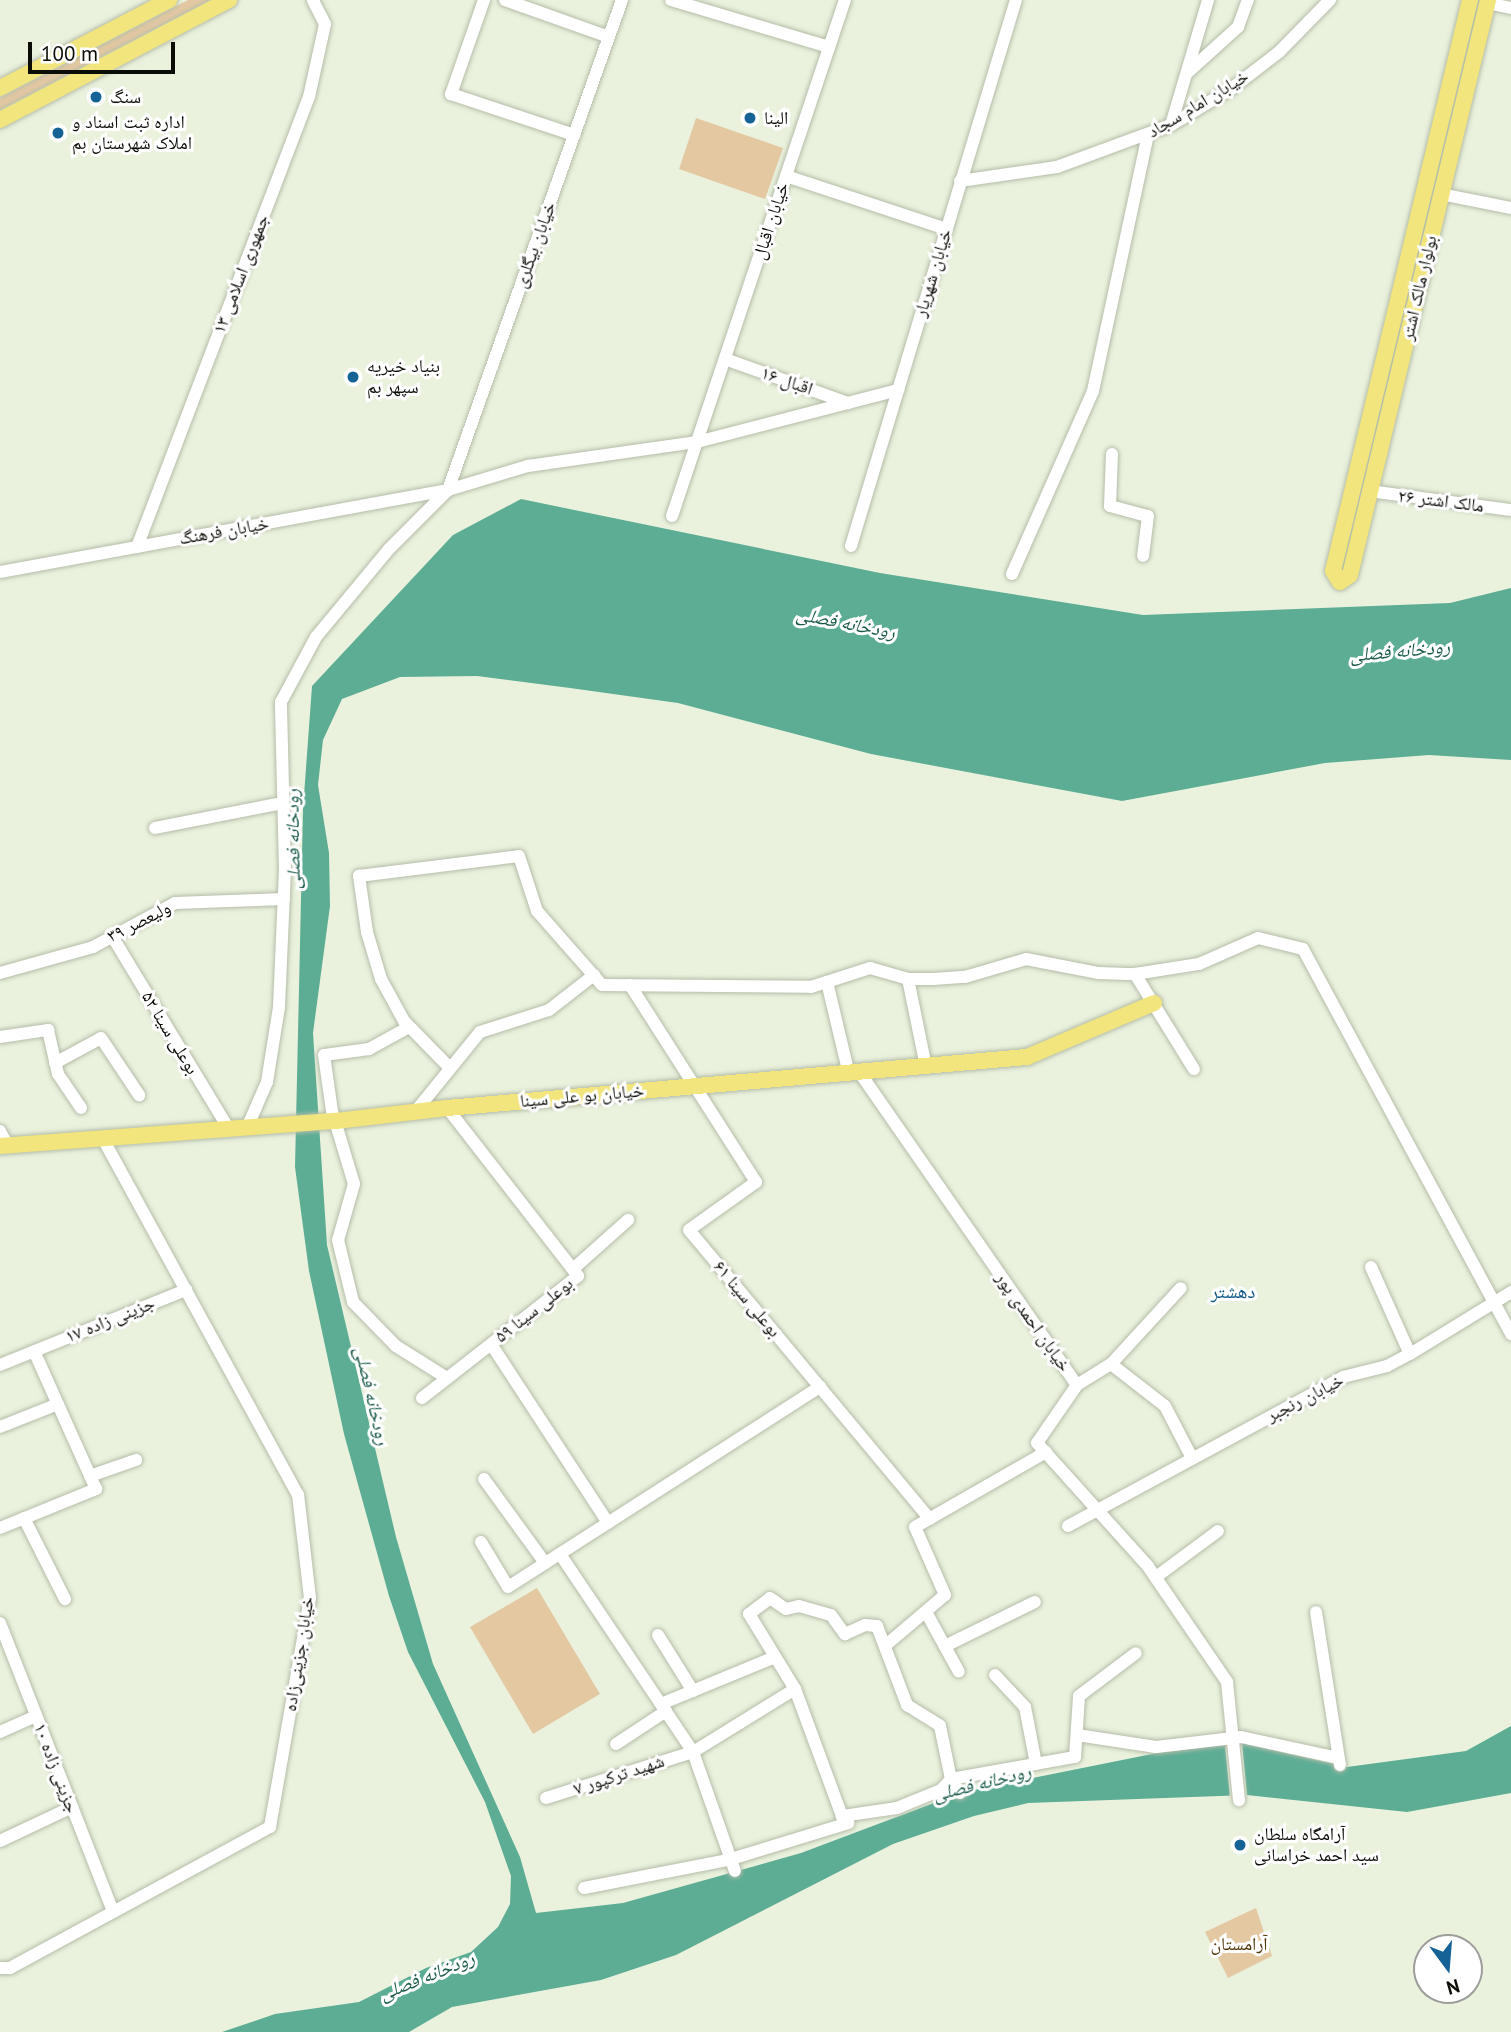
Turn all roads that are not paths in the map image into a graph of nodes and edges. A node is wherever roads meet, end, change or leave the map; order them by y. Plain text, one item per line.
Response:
1 (169, 0) edge
2 (229, 0) edge
3 (313, 0) edge
4 (484, 0) edge
5 (505, 0) edge
6 (622, 0) edge
7 (671, 0) edge
8 (845, 0) edge
9 (1016, 0) edge
10 (1208, 0) edge
11 (1248, 0) edge
12 (1330, 0) edge
13 (1470, 0) edge
14 (1487, 1) edge
15 (1511, 8) edge
16 (609, 37) junction
17 (829, 47) junction
18 (1186, 74) junction
19 (0, 89) edge
20 (0, 120) edge
21 (1171, 125) junction
22 (574, 135) junction
23 (1148, 135) junction
24 (786, 176) junction
25 (960, 181) junction
26 (1441, 194) junction
27 (1511, 208) edge
28 (946, 229) junction
29 (1412, 241) junction
30 (1429, 245) junction
31 (725, 359) junction
32 (898, 390) junction
33 (849, 403) junction
34 (697, 442) junction
35 (1112, 454) dead end
36 (448, 490) junction
37 (1370, 491) junction
38 (1511, 510) edge
39 (672, 516) dead end
40 (851, 546) dead end
41 (137, 547) junction
42 (1143, 556) dead end
43 (0, 572) edge
44 (1013, 574) dead end
45 (282, 803) junction
46 (155, 828) dead end
47 (284, 899) junction
48 (111, 936) junction
49 (0, 973) edge
50 (1135, 974) junction
51 (594, 975) junction
52 (908, 979) junction
53 (827, 982) junction
54 (630, 985) junction
55 (1154, 1003) junction
56 (409, 1027) junction
57 (0, 1037) edge
58 (55, 1063) junction
59 (449, 1067) junction
60 (926, 1067) junction
61 (1194, 1069) dead end
62 (854, 1074) junction
63 (696, 1086) junction
64 (139, 1095) dead end
65 (81, 1108) dead end
66 (447, 1108) junction
67 (415, 1112) junction
68 (336, 1121) junction
69 (247, 1128) junction
70 (229, 1129) junction
71 (103, 1139) junction
72 (3, 1141) edge
73 (628, 1220) dead end
74 (1371, 1267) dead end
75 (573, 1269) junction
76 (1181, 1288) dead end
77 (186, 1290) junction
78 (1511, 1292) edge
79 (1493, 1303) junction
80 (1511, 1334) edge
81 (491, 1344) junction
82 (34, 1351) junction
83 (1410, 1354) junction
84 (1111, 1364) junction
85 (0, 1365) edge
86 (447, 1378) junction
87 (1077, 1385) junction
88 (820, 1387) junction
89 (422, 1398) dead end
90 (58, 1404) junction
91 (0, 1427) edge
92 (1046, 1452) junction
93 (1192, 1458) junction
94 (136, 1460) dead end
95 (90, 1476) junction
96 (484, 1479) dead end
97 (1100, 1508) junction
98 (24, 1518) junction
99 (930, 1518) junction
100 (608, 1523) junction
101 (1068, 1525) dead end
102 (0, 1528) edge
103 (1218, 1531) dead end
104 (481, 1542) dead end
105 (560, 1553) junction
106 (545, 1563) junction
107 (1156, 1577) junction
108 (65, 1599) dead end
109 (1035, 1601) dead end
110 (926, 1612) junction
111 (1316, 1612) dead end
112 (0, 1623) edge
113 (658, 1635) dead end
114 (886, 1645) junction
115 (945, 1646) junction
116 (1136, 1653) dead end
117 (775, 1657) junction
118 (959, 1672) dead end
119 (995, 1675) dead end
120 (794, 1689) junction
121 (693, 1691) junction
122 (663, 1708) junction
123 (36, 1716) junction
124 (0, 1732) edge
125 (1077, 1735) junction
126 (1234, 1740) junction
127 (616, 1744) dead end
128 (693, 1752) junction
129 (1036, 1764) junction
130 (951, 1779) junction
131 (960, 1793) dead end
132 (546, 1798) dead end
133 (1239, 1798) dead end
134 (72, 1807) junction
135 (848, 1824) junction
136 (0, 1841) edge
137 (731, 1865) junction
138 (584, 1888) dead end
139 (113, 1912) junction
140 (0, 1968) edge

1 - 19 main road
2 - 20 main road
3 - 41 street, جمهوری اسلامی ۱۳
4 - 22 street
5 - 16 street
6 - 16 street, خیابان بیگلری
7 - 17 street
8 - 17 street, خیابان اقبال
9 - 25 street, خیابان شهریار
10 - 18 street
11 - 18 street
12 - 21 street, خیابان امام سجاد
13 - 29 main road, بولوار مالک اشتر
14 - 15 street
14 - 26 main road, بولوار مالک اشتر
16 - 22 street, خیابان بیگلری
17 - 24 street, خیابان اقبال
18 - 21 street
21 - 23 street, خیابان امام سجاد
22 - 36 street, خیابان بیگلری
23 - 25 street, خیابان امام سجاد
23 - 44 street
24 - 28 street
24 - 31 street, خیابان اقبال
25 - 28 street, خیابان شهریار
26 - 27 street
26 - 30 main road, بولوار مالک اشتر
28 - 32 street, خیابان شهریار
29 - 30 main road
29 - 37 main road, بولوار مالک اشتر
30 - 37 main road, بولوار مالک اشتر
31 - 33 street, اقبال ۱۶
31 - 34 street, خیابان اقبال
32 - 33 street, خیابان فرهنگ
32 - 40 street, خیابان شهریار
33 - 34 street, خیابان فرهنگ
34 - 36 street, خیابان فرهنگ
34 - 39 street, خیابان اقبال
35 - 42 street
36 - 41 street, خیابان فرهنگ
36 - 45 street
37 - 38 street, مالک اشتر ۲۶
41 - 43 street, خیابان فرهنگ
45 - 46 street
45 - 47 street
47 - 48 street, ولیعصر ۳۹
47 - 69 street
48 - 49 street, ولیعصر ۳۹
48 - 70 street, بوعلی سینا ۵۲
50 - 52 street
50 - 55 street
50 - 79 street
51 - 54 street
51 - 56 street
51 - 59 street
52 - 53 street
52 - 60 street
53 - 54 street
53 - 62 street
54 - 63 street
55 - 60 main road, خیابان بو علی سینا
55 - 61 street
56 - 59 street
56 - 68 street
57 - 58 street
58 - 64 street
58 - 65 street
59 - 67 street
60 - 62 main road, خیابان بو علی سینا
62 - 63 main road, خیابان بو علی سینا
62 - 87 street, خیابان احمدی پور
63 - 66 main road, خیابان بو علی سینا
63 - 88 street, بوعلی سینا ۶۱
66 - 67 main road, خیابان بو علی سینا
66 - 75 street, بوعلی سینا ۵۹
67 - 68 main road, خیابان بو علی سینا
68 - 69 main road, خیابان بو علی سینا
68 - 86 street
69 - 70 main road, خیابان بو علی سینا
70 - 71 main road, خیابان بو علی سینا
71 - 72 main road, خیابان بو علی سینا
71 - 77 street, خیابان جزینی‌زاده
73 - 75 street
74 - 83 street
75 - 81 street, بوعلی سینا ۵۹
76 - 84 street
77 - 82 street, جزینی زاده ۱۷
77 - 139 street, خیابان جزینی‌زاده
78 - 79 street, خیابان رنجبر
79 - 80 street
79 - 83 street, خیابان رنجبر
81 - 86 street, بوعلی سینا ۵۹
81 - 100 street
82 - 85 street, جزینی زاده ۱۷
82 - 90 street
83 - 93 street, خیابان رنجبر
84 - 87 street
84 - 93 street
86 - 89 street, بوعلی سینا ۵۹
87 - 92 street, خیابان احمدی پور
88 - 99 street, بوعلی سینا ۶۱
88 - 100 street
90 - 91 street
90 - 95 street
92 - 97 street
92 - 99 street
93 - 97 street, خیابان رنجبر
94 - 95 street
95 - 98 street
96 - 106 street
97 - 101 street, خیابان رنجبر
97 - 107 street
98 - 102 street
98 - 108 street
99 - 110 street
100 - 105 street
103 - 107 street
104 - 106 street
105 - 106 street
105 - 122 street
107 - 126 street
109 - 115 street
110 - 114 street
110 - 115 street
111 - 126 street
112 - 123 street, جزینی زاده ۱۰
113 - 121 street
114 - 117 street
114 - 130 street
115 - 118 street
116 - 125 street
117 - 120 street
117 - 121 street
119 - 129 street
120 - 128 street, شهید ترکپور ۷
120 - 135 street
121 - 122 street
122 - 127 street
122 - 128 street
123 - 124 street
123 - 134 street, جزینی زاده ۱۰
125 - 126 street
125 - 129 street
126 - 133 street
128 - 132 street, شهید ترکپور ۷
128 - 137 street
129 - 130 street
130 - 131 street
130 - 135 street
134 - 136 street
134 - 139 street, جزینی زاده ۱۰
135 - 137 street
137 - 138 street
139 - 140 street, خیابان جزینی‌زاده

